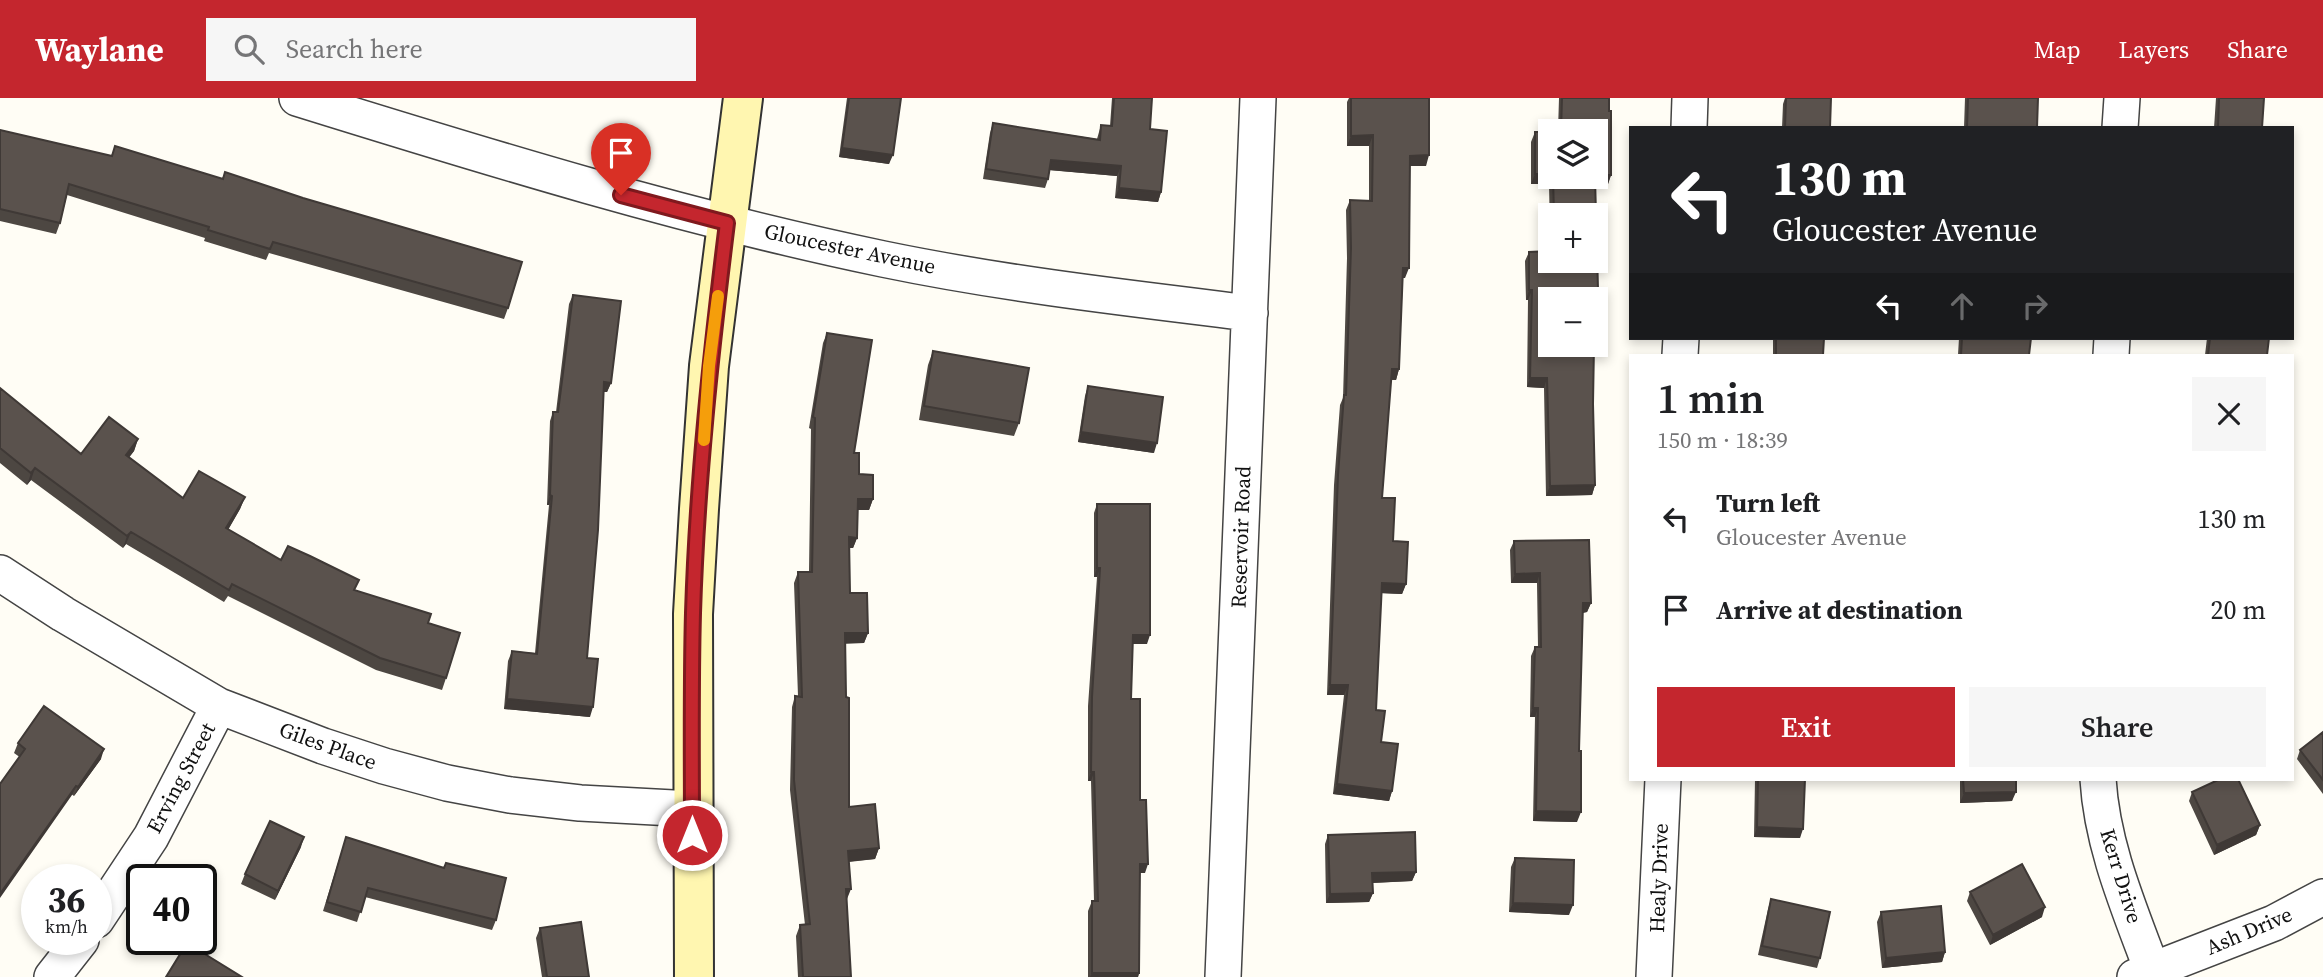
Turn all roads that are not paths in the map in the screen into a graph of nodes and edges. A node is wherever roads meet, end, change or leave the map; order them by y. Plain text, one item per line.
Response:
1 (297, 98) edge
2 (743, 98) edge
3 (1258, 98) edge
4 (1690, 98) edge
5 (2122, 98) edge
6 (1689, 126) edge
7 (2120, 126) edge
8 (727, 223) junction
9 (1250, 313) junction
10 (0, 573) edge
11 (219, 706) junction
12 (1663, 781) edge
13 (2098, 781) edge
14 (692, 809) junction
15 (112, 896) edge
16 (2323, 897) edge
17 (70, 955) edge
18 (2143, 974) edge
19 (52, 977) edge
20 (694, 977) edge
21 (1223, 977) edge
22 (1654, 977) edge

1 - 8 street, Gloucester Avenue
2 - 8 street
3 - 9 street, Reservoir Road
4 - 6 street
5 - 7 street
8 - 9 street, Gloucester Avenue
8 - 14 street
9 - 21 street, Reservoir Road
10 - 11 street, Giles Place
11 - 14 street, Giles Place
11 - 15 street, Erving Street
12 - 22 street, Healy Drive
13 - 18 street, Kerr Drive
14 - 20 street
16 - 18 street, Ash Drive
17 - 19 street

